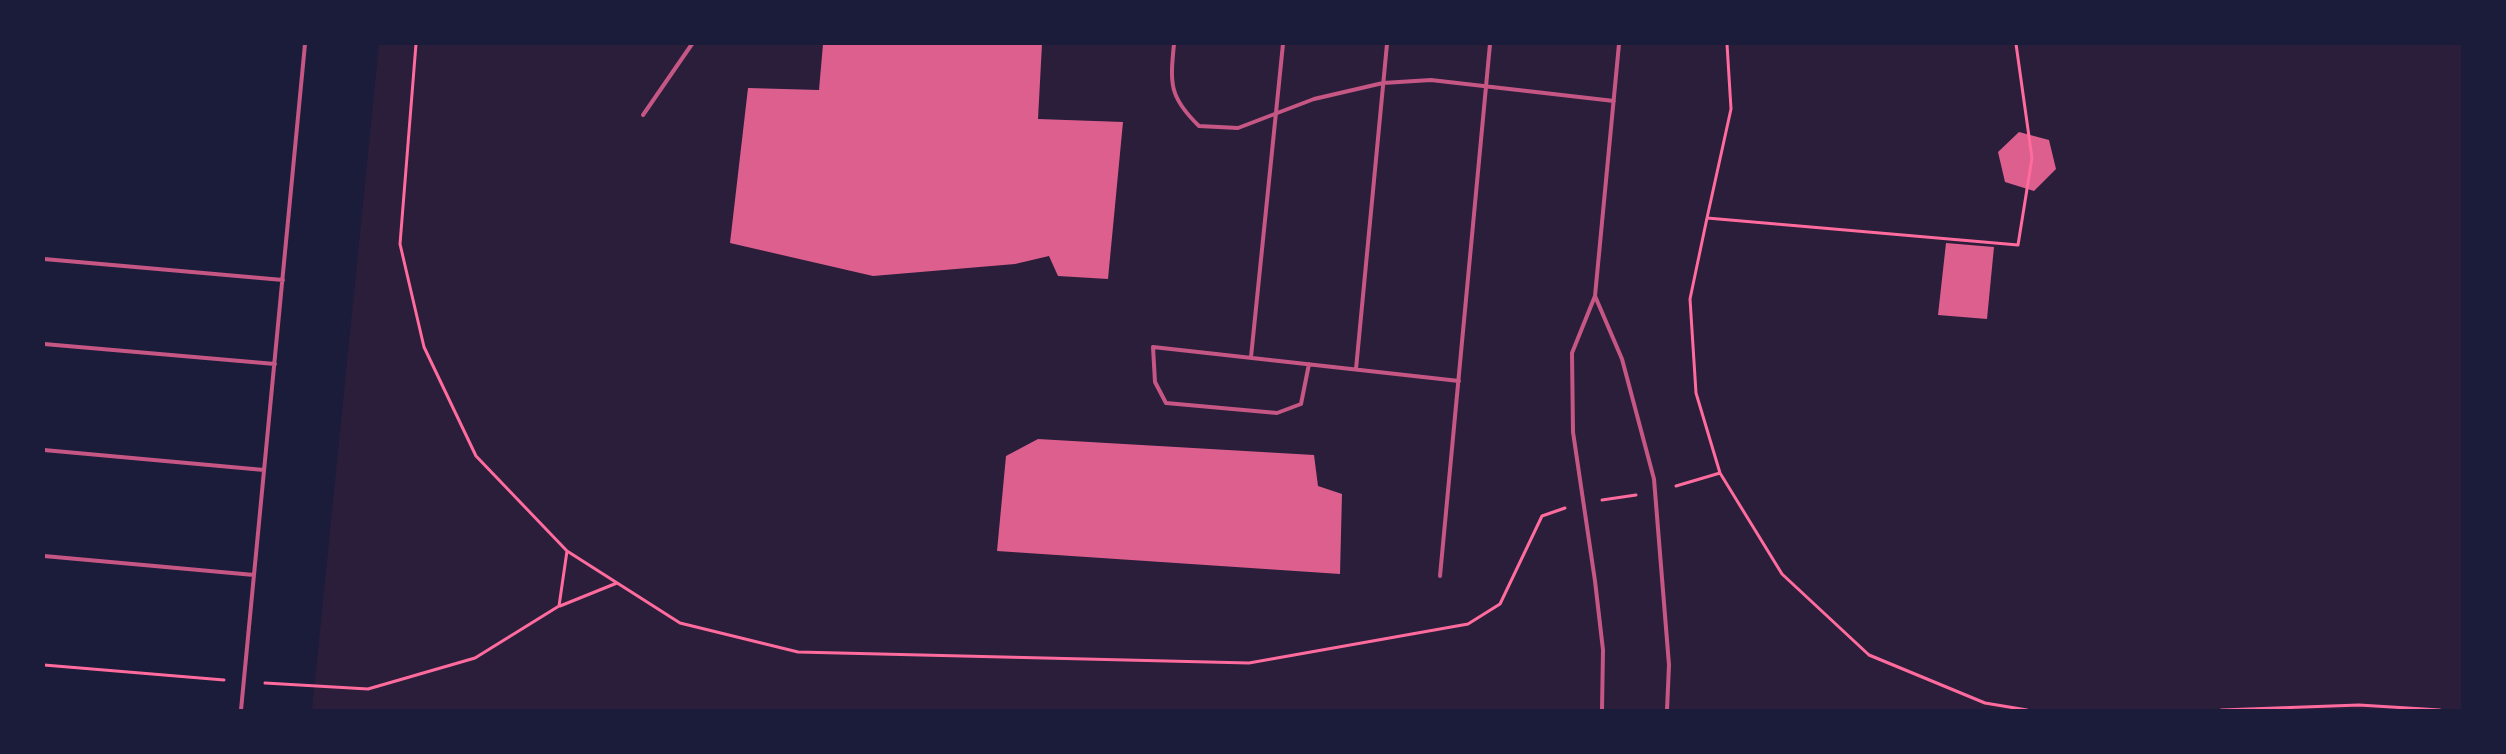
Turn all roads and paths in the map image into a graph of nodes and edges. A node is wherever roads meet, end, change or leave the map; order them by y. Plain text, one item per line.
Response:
1 (306, 44) edge
2 (416, 44) edge
3 (692, 44) edge
4 (1174, 44) edge
5 (1283, 44) edge
6 (1388, 44) edge
7 (1490, 44) edge
8 (1619, 44) edge
9 (1727, 44) edge
10 (2016, 44) edge
11 (1383, 83) junction
12 (1486, 86) junction
13 (1614, 101) junction
14 (1276, 114) junction
15 (643, 115) dead end
16 (1707, 218) junction
17 (44, 260) edge
18 (283, 280) junction
19 (1595, 296) junction
20 (44, 344) edge
21 (1251, 358) junction
22 (275, 364) junction
23 (1309, 364) junction
24 (1356, 369) junction
25 (1459, 381) junction
26 (44, 450) edge
27 (264, 470) junction
28 (1720, 474) junction
29 (1656, 492) junction
30 (1582, 502) junction
31 (567, 551) junction
32 (44, 556) edge
33 (254, 575) junction
34 (1440, 576) dead end
35 (617, 583) junction
36 (559, 606) junction
37 (44, 665) edge
38 (244, 681) junction
39 (241, 710) edge
40 (1602, 710) edge
41 (1667, 710) edge
42 (2027, 710) edge
43 (2221, 710) edge
44 (2440, 710) edge

1 - 18 lane
2 - 31 path
3 - 15 lane
4 - 14 lane
5 - 14 lane
6 - 11 lane
7 - 12 lane
8 - 13 lane
9 - 16 path
10 - 16 path
11 - 12 lane
11 - 14 lane
11 - 24 lane
12 - 13 lane
12 - 25 lane
13 - 19 lane
14 - 21 lane
16 - 28 path
17 - 18 lane
18 - 22 lane
19 - 29 lane
19 - 30 lane
20 - 22 lane
21 - 23 lane
21 - 23 lane
22 - 27 lane
23 - 24 lane
24 - 25 lane
25 - 34 lane
26 - 27 lane
27 - 33 lane
28 - 29 path
28 - 42 path
29 - 30 path
29 - 41 lane
30 - 35 path
30 - 40 lane
31 - 35 path
31 - 36 path
32 - 33 lane
33 - 38 lane
35 - 36 path
36 - 38 path
37 - 38 path
38 - 39 lane
43 - 44 path

